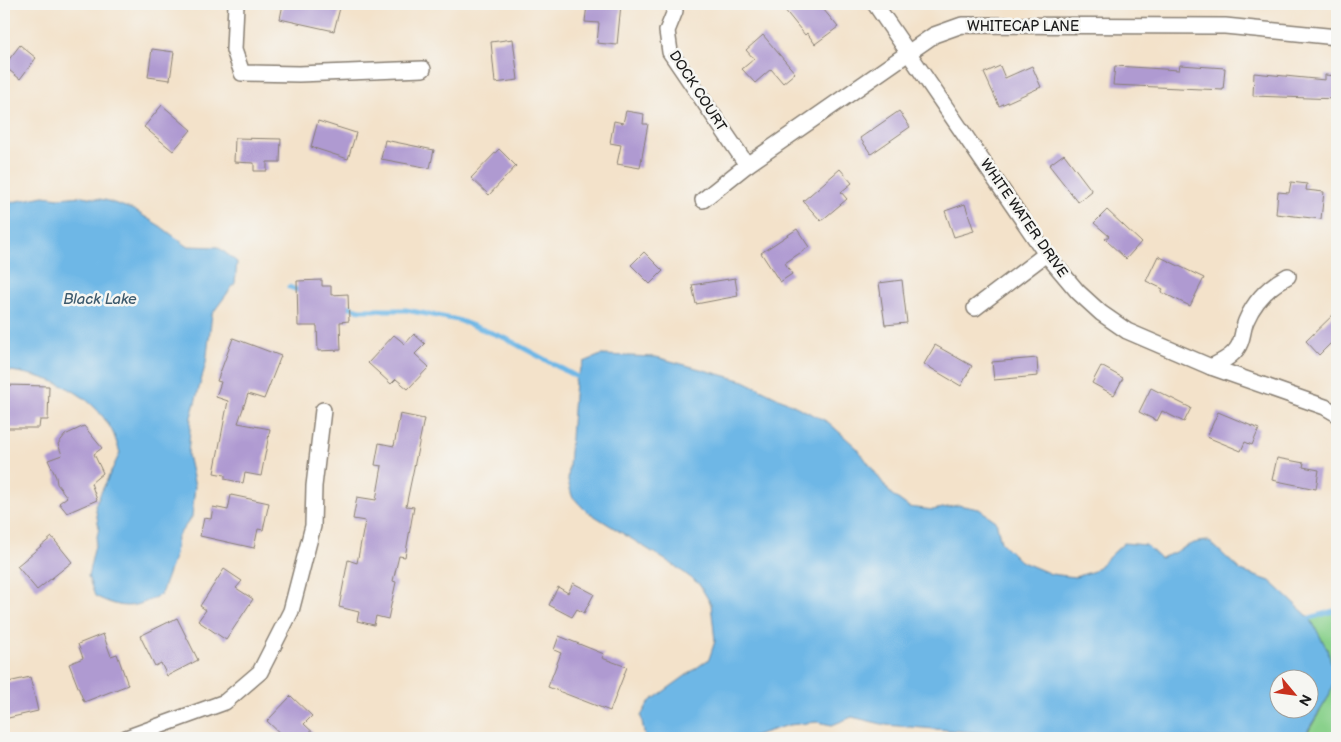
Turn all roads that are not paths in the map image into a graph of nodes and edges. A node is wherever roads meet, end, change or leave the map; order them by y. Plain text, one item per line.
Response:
1 (236, 4) edge
2 (875, 4) edge
3 (675, 11) dead end
4 (1337, 37) edge
5 (909, 53) junction
6 (423, 69) dead end
7 (747, 165) junction
8 (702, 200) dead end
9 (1046, 254) junction
10 (1288, 276) dead end
11 (975, 308) dead end
12 (1211, 367) junction
13 (323, 410) dead end
14 (1337, 414) edge
15 (126, 738) edge

1 - 6 street
2 - 5 street, WHITE WATER DRIVE
3 - 7 street, DOCK COURT
4 - 5 street, WHITECAP LANE
5 - 7 street, WHITECAP LANE
5 - 9 street, WHITE WATER DRIVE
7 - 8 street, WHITECAP LANE
9 - 11 street
9 - 12 street, WHITE WATER DRIVE
10 - 12 street
12 - 14 street, WHITE WATER DRIVE
13 - 15 street

